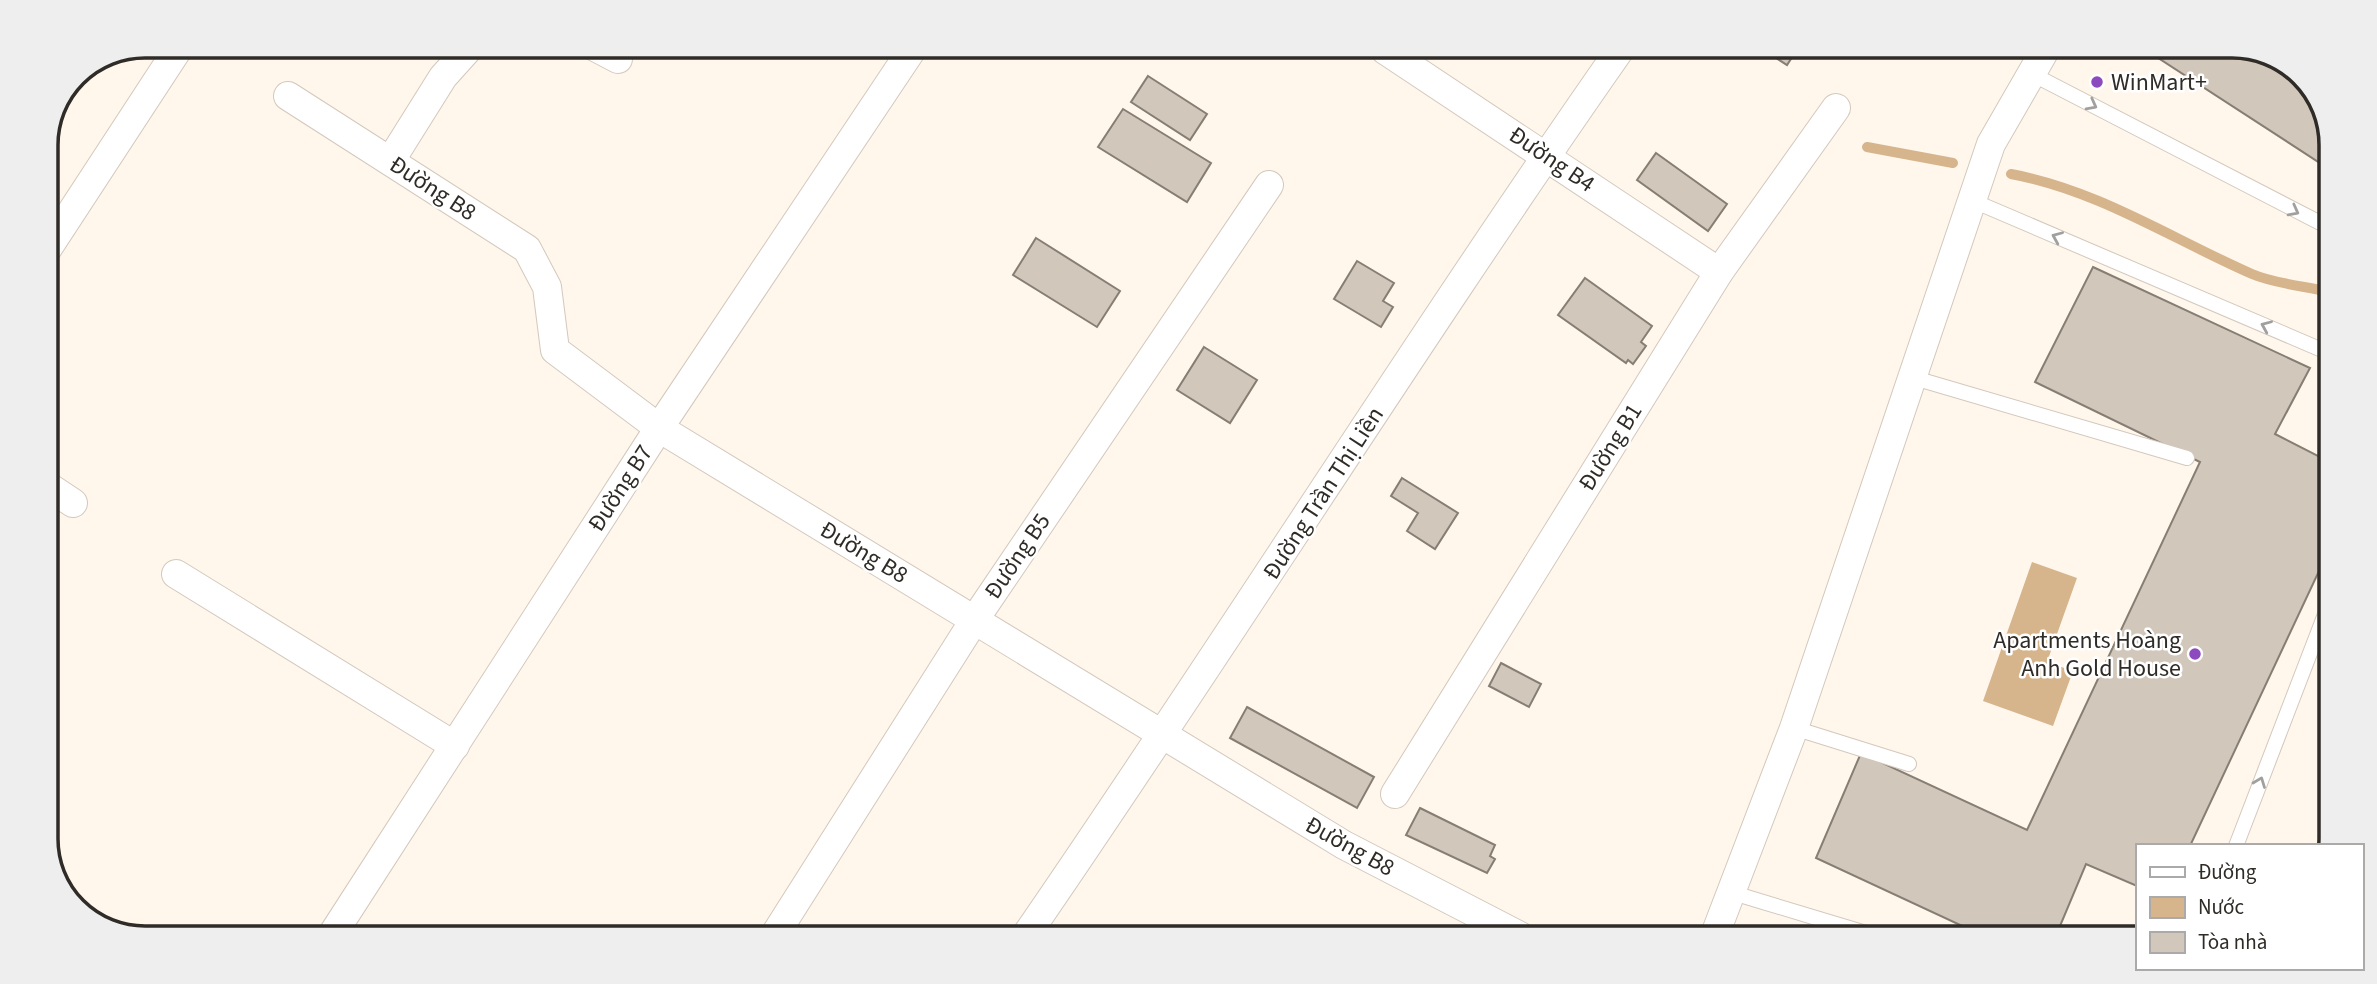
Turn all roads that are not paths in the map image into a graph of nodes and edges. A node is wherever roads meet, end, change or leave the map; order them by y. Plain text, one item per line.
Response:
1 (172, 58) edge
2 (460, 58) edge
3 (907, 58) edge
4 (1397, 58) edge
5 (1614, 58) edge
6 (2038, 63) edge
7 (288, 96) dead end
8 (1836, 108) dead end
9 (1546, 154) junction
10 (391, 160) junction
11 (1269, 184) dead end
12 (1970, 200) junction
13 (2319, 222) edge
14 (58, 233) edge
15 (1719, 272) junction
16 (2319, 349) edge
17 (1911, 377) junction
18 (659, 428) junction
19 (2187, 458) dead end
20 (58, 493) edge
21 (73, 503) dead end
22 (176, 574) dead end
23 (975, 618) junction
24 (2319, 630) edge
25 (1794, 728) junction
26 (1163, 736) junction
27 (455, 746) junction
28 (1909, 764) dead end
29 (1395, 794) dead end
30 (2237, 844) edge
31 (1730, 892) junction
32 (338, 926) edge
33 (780, 926) edge
34 (1032, 926) edge
35 (1501, 926) edge
36 (1718, 926) edge
37 (1843, 926) edge

1 - 14 street
2 - 10 street
3 - 18 street, Đường B7
4 - 9 street, Đường B4
5 - 9 street, Đường Trần Thị Liền
6 - 12 street
6 -> 13 lane
7 - 10 street, Đường B8
8 - 15 street, Đường B1
9 - 15 street, Đường B4
9 - 26 street, Đường Trần Thị Liền
10 - 18 street, Đường B8
11 - 23 street, Đường B5
16 -> 12 lane
12 - 17 street
15 - 29 street, Đường B1
17 - 19 lane
17 - 25 street
18 - 23 street, Đường B8
18 - 27 street, Đường B7
20 - 21 street
22 - 27 street
23 - 26 street, Đường B8
23 - 33 street, Đường B5
30 -> 24 lane
25 - 28 lane
25 - 31 street
26 - 34 street, Đường Trần Thị Liền
26 - 35 street, Đường B8
27 - 32 street, Đường B7
31 - 36 street
31 - 37 lane

